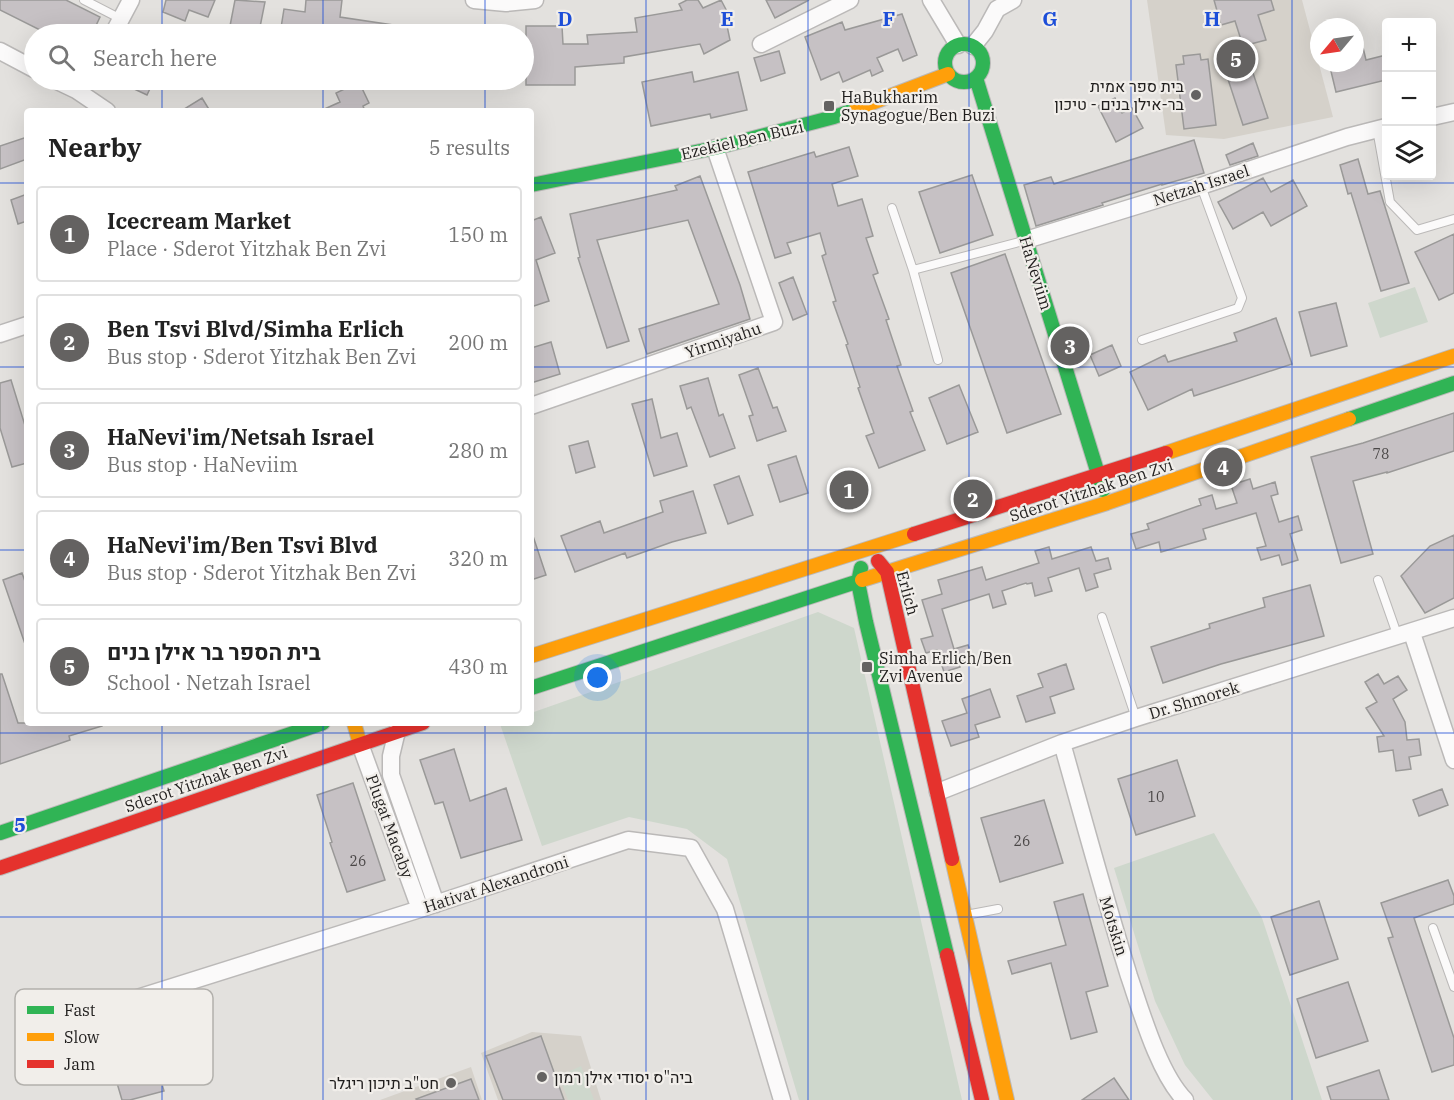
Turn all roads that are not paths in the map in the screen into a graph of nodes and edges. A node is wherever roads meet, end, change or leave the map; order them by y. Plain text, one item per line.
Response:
1 (84, 0) edge
2 (131, 0) edge
3 (474, 0) edge
4 (535, 0) edge
5 (850, 0) edge
6 (932, 0) edge
7 (1013, 0) edge
8 (110, 24) edge
9 (119, 24) edge
10 (761, 44) dead end
11 (966, 46) junction
12 (0, 51) edge
13 (24, 64) edge
14 (948, 74) junction
15 (976, 78) junction
16 (85, 90) edge
17 (104, 108) edge
18 (1454, 112) edge
19 (1436, 116) edge
20 (1382, 128) edge
21 (715, 148) junction
22 (1388, 180) edge
23 (534, 184) edge
24 (1201, 186) junction
25 (892, 208) dead end
26 (1454, 219) edge
27 (1026, 240) junction
28 (913, 270) junction
29 (24, 326) edge
30 (0, 334) edge
31 (1142, 340) dead end
32 (1454, 356) edge
33 (938, 360) dead end
34 (1454, 383) edge
35 (534, 405) edge
36 (1099, 475) junction
37 (1107, 503) junction
38 (867, 548) junction
39 (887, 572) junction
40 (1378, 580) dead end
41 (858, 582) junction
42 (814, 596) junction
43 (1102, 617) dead end
44 (1454, 618) edge
45 (866, 622) junction
46 (1405, 635) junction
47 (534, 655) edge
48 (534, 687) edge
49 (1136, 718) junction
50 (314, 726) edge
51 (355, 726) edge
52 (413, 726) edge
53 (397, 731) junction
54 (1062, 743) junction
55 (360, 744) junction
56 (1453, 752) edge
57 (938, 792) junction
58 (0, 833) edge
59 (0, 868) edge
60 (428, 907) junction
61 (998, 909) dead end
62 (966, 915) junction
63 (1433, 928) dead end
64 (1454, 987) edge
65 (166, 989) edge
66 (782, 1100) edge
67 (982, 1100) edge
68 (1007, 1100) edge
69 (1185, 1100) edge

1 - 8 lane
2 - 9 street
3 - 4 street
5 - 10 street
6 - 11 street
7 - 11 street
11 - 14 main road
11 - 15 main road
12 - 13 street
14 - 15 main road
14 - 21 main road, Ezekiel Ben Buzi
15 - 27 main road, HaNeviim
16 - 17 street
18 - 19 street
20 - 24 street, Netzah Israel
21 - 23 main road, Ezekiel Ben Buzi
21 - 35 street, Yirmiyahu
22 - 26 lane
24 - 27 street, Netzah Israel
24 - 31 lane
25 - 28 lane
27 - 28 lane
27 - 36 main road, HaNeviim
28 - 33 lane
29 - 30 street
32 - 36 main road, Sderot Yitzhak Ben Zvi
34 - 37 main road, Sderot Yitzhak Ben Zvi
36 - 37 main road, HaNeviim
36 - 38 main road, Sderot Yitzhak Ben Zvi
37 - 39 main road, Sderot Yitzhak Ben Zvi
38 - 39 main road, Erlich
38 - 41 main road
38 - 47 main road, Sderot Yitzhak Ben Zvi
39 - 41 main road, Sderot Yitzhak Ben Zvi
39 - 57 main road, Erlich
40 - 46 lane
41 - 42 main road, Sderot Yitzhak Ben Zvi
41 - 45 main road
42 - 45 main road
42 - 48 main road, Sderot Yitzhak Ben Zvi
43 - 49 lane
44 - 46 street, Dr. Shmorek
45 - 67 main road
46 - 49 street, Dr. Shmorek
46 - 56 street
49 - 54 street, Dr. Shmorek
50 - 58 main road, Sderot Yitzhak Ben Zvi
51 - 55 main road
52 - 53 main road, Sderot Yitzhak Ben Zvi
53 - 55 main road, Sderot Yitzhak Ben Zvi
53 - 60 street, Plugat Macaby
54 - 57 street, Dr. Shmorek
54 - 69 street, Motskin
55 - 59 main road, Sderot Yitzhak Ben Zvi
55 - 60 street, Plugat Macaby
57 - 62 main road, Erlich
60 - 65 street, Hativat Alexandroni
60 - 66 street, Hativat Alexandroni
61 - 62 lane
62 - 68 main road, Erlich
63 - 64 lane

